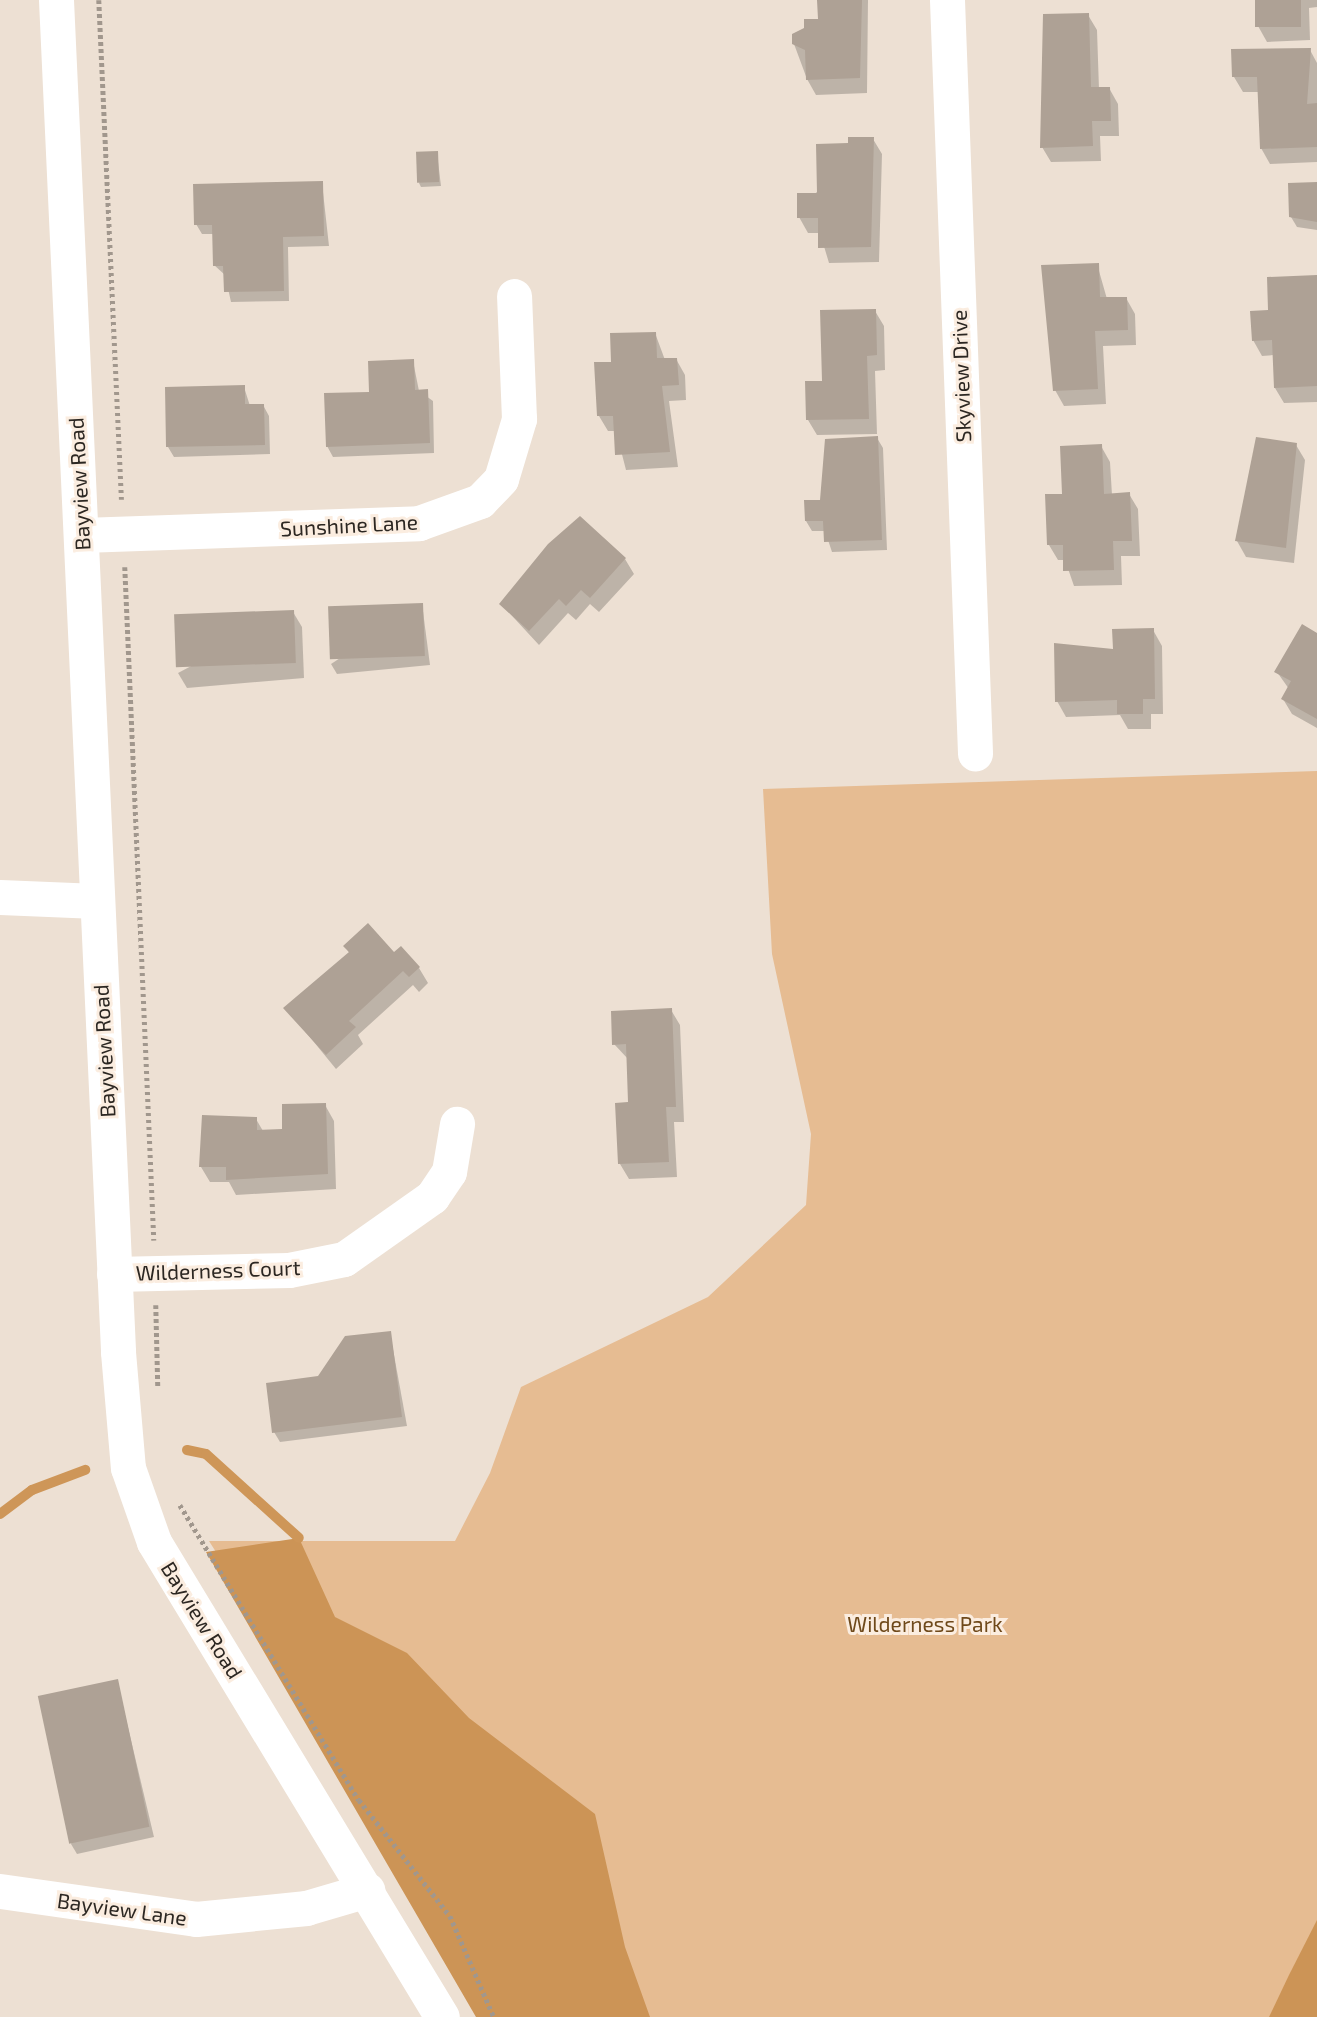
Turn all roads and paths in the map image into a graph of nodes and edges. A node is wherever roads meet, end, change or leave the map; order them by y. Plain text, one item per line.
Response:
1 (56, 0) edge
2 (99, 0) edge
3 (947, 0) edge
4 (514, 296) dead end
5 (124, 533) junction
6 (82, 535) junction
7 (975, 753) dead end
8 (0, 897) edge
9 (97, 901) junction
10 (457, 1125) dead end
11 (155, 1273) junction
12 (114, 1274) junction
13 (158, 1394) dead end
14 (174, 1494) dead end
15 (367, 1890) junction
16 (0, 1891) edge
17 (442, 2017) edge
18 (494, 2017) edge

1 - 6 street, Bayview Road
2 - 5 path
3 - 7 street, Skyview Drive
4 - 5 street, Sunshine Lane
5 - 6 street, Sunshine Lane
5 - 11 path
6 - 9 street, Bayview Road
8 - 9 street
9 - 12 street, Bayview Road
10 - 11 street, Wilderness Court
11 - 12 street, Wilderness Court
11 - 13 path
12 - 15 street, Bayview Road
14 - 18 path
15 - 16 street, Bayview Lane
15 - 17 street, Bayview Road

